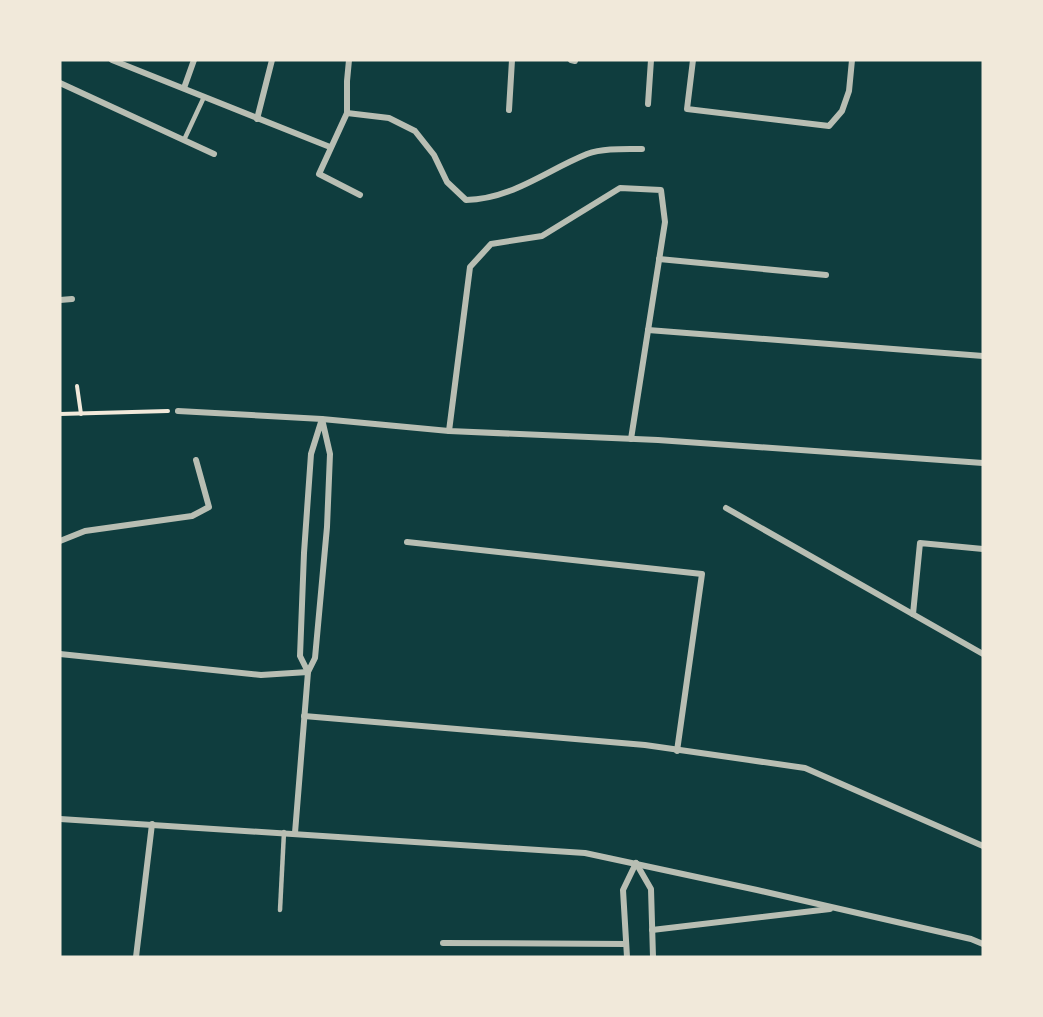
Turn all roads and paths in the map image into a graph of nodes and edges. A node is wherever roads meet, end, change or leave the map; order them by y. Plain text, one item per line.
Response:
1 (112, 60) edge
2 (194, 60) edge
3 (272, 60) edge
4 (349, 60) edge
5 (512, 60) edge
6 (651, 60) edge
7 (693, 60) edge
8 (852, 60) edge
9 (122, 62) edge
10 (60, 83) edge
11 (184, 88) junction
12 (204, 97) junction
13 (648, 104) dead end
14 (509, 110) dead end
15 (347, 113) junction
16 (257, 119) junction
17 (184, 140) junction
18 (330, 147) junction
19 (642, 149) dead end
20 (214, 154) dead end
21 (360, 195) dead end
22 (659, 259) junction
23 (826, 275) dead end
24 (72, 299) dead end
25 (60, 300) edge
26 (648, 330) junction
27 (983, 356) edge
28 (77, 386) dead end
29 (177, 411) joint
30 (60, 414) edge
31 (81, 414) junction
32 (322, 419) junction
33 (449, 432) junction
34 (631, 439) junction
35 (196, 460) dead end
36 (983, 463) edge
37 (726, 508) dead end
38 (60, 541) edge
39 (407, 542) dead end
40 (983, 549) edge
41 (913, 614) junction
42 (60, 654) edge
43 (983, 654) edge
44 (308, 672) junction
45 (304, 716) junction
46 (677, 751) junction
47 (60, 819) edge
48 (152, 824) junction
49 (284, 832) junction
50 (295, 833) junction
51 (983, 846) edge
52 (636, 863) junction
53 (837, 908) junction
54 (280, 910) dead end
55 (652, 930) junction
56 (443, 943) dead end
57 (626, 944) junction
58 (983, 944) edge
59 (136, 957) edge
60 (627, 957) edge
61 (653, 957) edge

1 - 9 street
2 - 11 street
3 - 16 street
4 - 15 street
5 - 14 street
6 - 13 street
7 - 8 street
9 - 11 street
10 - 17 street
11 - 12 street
12 - 16 street
12 - 17 lane
15 - 18 street
15 - 19 street
16 - 18 street
17 - 20 street
18 - 21 street
22 - 23 street
22 - 26 street
22 - 33 street
24 - 25 street
26 - 27 street
26 - 34 street
28 - 31 path
29 - 31 path
29 - 32 street
30 - 31 path
32 - 33 street
32 - 44 street
32 - 44 street
33 - 34 street
34 - 36 street
35 - 38 street
37 - 41 street
39 - 46 street
40 - 41 street
41 - 43 street
42 - 44 street
44 - 45 street
45 - 46 street
45 - 50 street
46 - 51 street
47 - 48 street
48 - 49 street
48 - 59 street
49 - 50 street
49 - 54 lane
50 - 52 street
52 - 53 street
52 - 55 street
52 - 57 street
53 - 55 street
53 - 58 street
55 - 61 street
56 - 57 street
57 - 60 street

